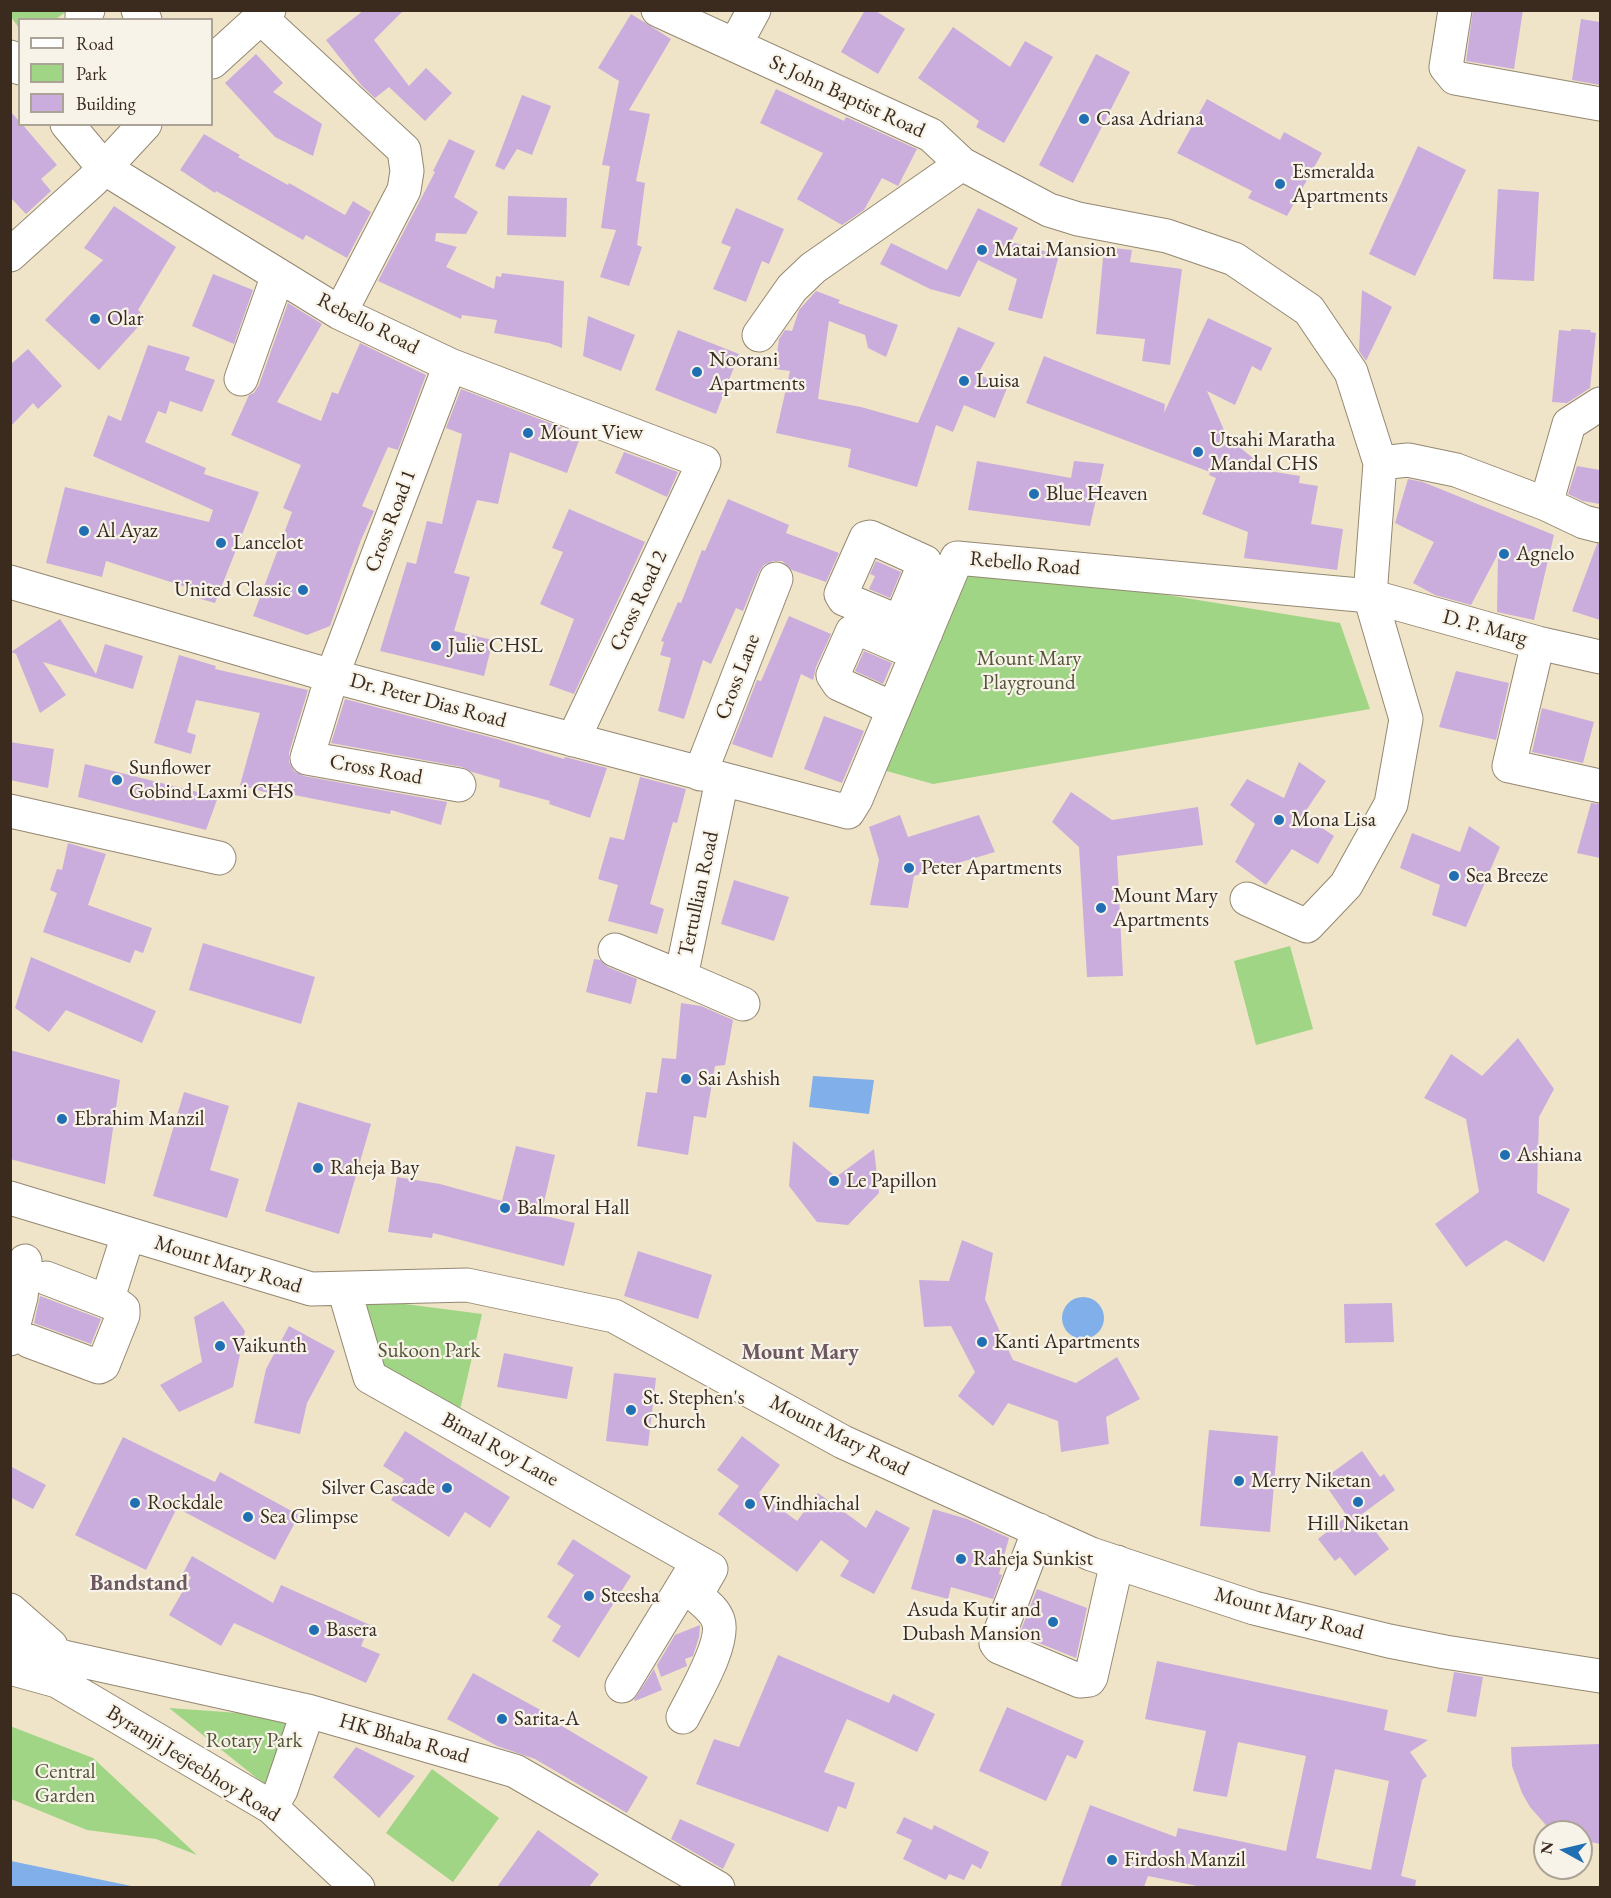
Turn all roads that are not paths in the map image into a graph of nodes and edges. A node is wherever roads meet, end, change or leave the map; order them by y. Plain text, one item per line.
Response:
1 (754, 10) edge
2 (1455, 10) edge
3 (660, 11) edge
4 (265, 14) edge
5 (735, 45) junction
6 (213, 61) edge
7 (1600, 104) edge
8 (69, 126) edge
9 (143, 126) edge
10 (963, 164) junction
11 (104, 168) junction
12 (10, 255) edge
13 (278, 274) junction
14 (340, 313) junction
15 (759, 335) dead end
16 (450, 365) junction
17 (241, 379) dead end
18 (1600, 404) edge
19 (704, 462) joint
20 (1380, 463) junction
21 (1546, 504) junction
22 (1600, 526) edge
23 (776, 579) dead end
24 (10, 582) edge
25 (1370, 596) junction
26 (911, 639) junction
27 (1538, 643) junction
28 (1600, 657) edge
29 (332, 676) junction
30 (887, 706) junction
31 (573, 740) junction
32 (711, 777) junction
33 (459, 785) dead end
34 (1600, 786) edge
35 (10, 811) edge
36 (848, 813) joint
37 (219, 858) dead end
38 (1247, 899) dead end
39 (615, 950) dead end
40 (681, 977) junction
41 (743, 1004) dead end
42 (10, 1198) edge
43 (128, 1235) junction
44 (30, 1263) edge
45 (344, 1288) junction
46 (107, 1301) junction
47 (17, 1345) edge
48 (97, 1389) dead end
49 (1038, 1530) junction
50 (1117, 1562) junction
51 (697, 1578) junction
52 (10, 1610) edge
53 (10, 1639) edge
54 (10, 1668) edge
55 (60, 1669) junction
56 (1600, 1676) edge
57 (622, 1686) dead end
58 (308, 1711) junction
59 (683, 1717) dead end
60 (271, 1807) junction
61 (358, 1887) edge
62 (718, 1887) edge

1 - 5 street
2 - 7 street
3 - 5 street, St John Baptist Road
4 - 6 street
4 - 14 street
5 - 10 street, St John Baptist Road
8 - 11 street, Rebello Road
9 - 11 street
10 - 15 street
10 - 20 street, St John Baptist Road
11 - 12 street
11 - 13 street, Rebello Road
13 - 14 street, Rebello Road
13 - 17 street
14 - 16 street, Rebello Road
16 - 19 street, Rebello Road
16 - 29 street, Cross Road 1
18 - 21 street
19 - 31 street, Cross Road 2
20 - 21 street
20 - 25 street, St John Baptist Road
21 - 22 street
23 - 32 street, Cross Lane
24 - 29 street, Dr. Peter Dias Road
25 - 26 street, Rebello Road
25 - 27 street, D. P. Marg
25 - 38 street
26 - 30 street, Rebello Road
26 - 30 street
27 - 28 street, D. P. Marg
27 - 34 street
29 - 31 street, Dr. Peter Dias Road
29 - 33 street, Cross Road
30 - 36 street, Rebello Road
31 - 32 street, Dr. Peter Dias Road
32 - 36 street, Dr. Peter Dias Road
32 - 40 street, Tertullian Road
35 - 37 street
39 - 40 street
40 - 41 street, Tertullian Road
42 - 43 street, Mount Mary Road
43 - 45 street, Mount Mary Road
43 - 46 street
44 - 46 street
44 - 47 street
45 - 49 street, Mount Mary Road
45 - 51 street, Bimal Roy Lane
46 - 47 street
47 - 48 street
49 - 50 street, Mount Mary Road
49 - 50 street
50 - 56 street, Mount Mary Road
51 - 57 street
51 - 59 street, Bimal Roy Lane
52 - 55 street
53 - 55 street, Byramji Jeejeebhoy Road
54 - 55 street, Byramji Jeejeebhoy Road
55 - 58 street, HK Bhaba Road
55 - 60 street, Byramji Jeejeebhoy Road
58 - 60 street
58 - 62 street, HK Bhaba Road
60 - 61 street, Byramji Jeejeebhoy Road

